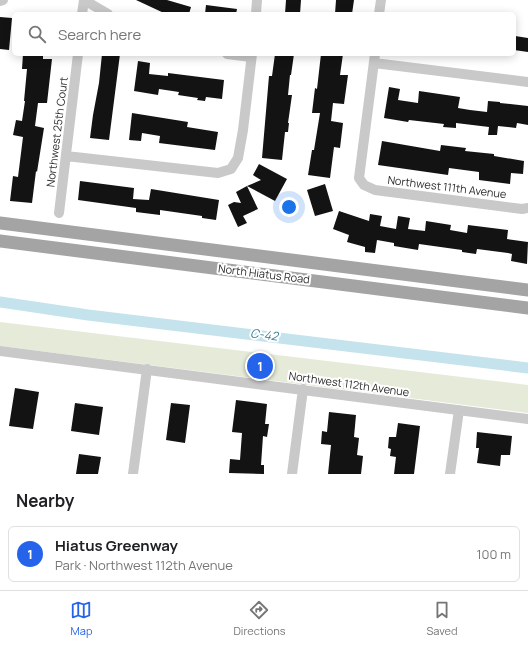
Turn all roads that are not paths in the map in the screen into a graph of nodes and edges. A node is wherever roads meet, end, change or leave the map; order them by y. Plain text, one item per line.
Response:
1 (84, 0) edge
2 (257, 0) edge
3 (381, 0) edge
4 (82, 12) edge
5 (105, 12) edge
6 (256, 12) edge
7 (379, 12) edge
8 (78, 56) edge
9 (251, 56) edge
10 (374, 58) edge
11 (528, 82) edge
12 (66, 156) junction
13 (528, 208) edge
14 (59, 213) dead end
15 (0, 223) edge
16 (0, 241) edge
17 (528, 290) edge
18 (528, 308) edge
19 (0, 351) edge
20 (147, 369) junction
21 (303, 390) junction
22 (459, 410) junction
23 (528, 419) edge
24 (133, 474) edge
25 (292, 474) edge
26 (450, 474) edge

1 - 4 street
1 - 5 street
2 - 6 street
3 - 7 street
8 - 12 street, Northwest 25th Court
9 - 12 street
10 - 11 street
10 - 13 street, Northwest 111th Avenue
12 - 14 street, Northwest 25th Court
15 - 17 main road, North Hiatus Road
16 - 18 main road, North Hiatus Road
19 - 20 street, Northwest 112th Avenue
20 - 21 street, Northwest 112th Avenue
20 - 24 street
21 - 22 street, Northwest 112th Avenue
21 - 25 street
22 - 23 street, Northwest 112th Avenue
22 - 26 street

